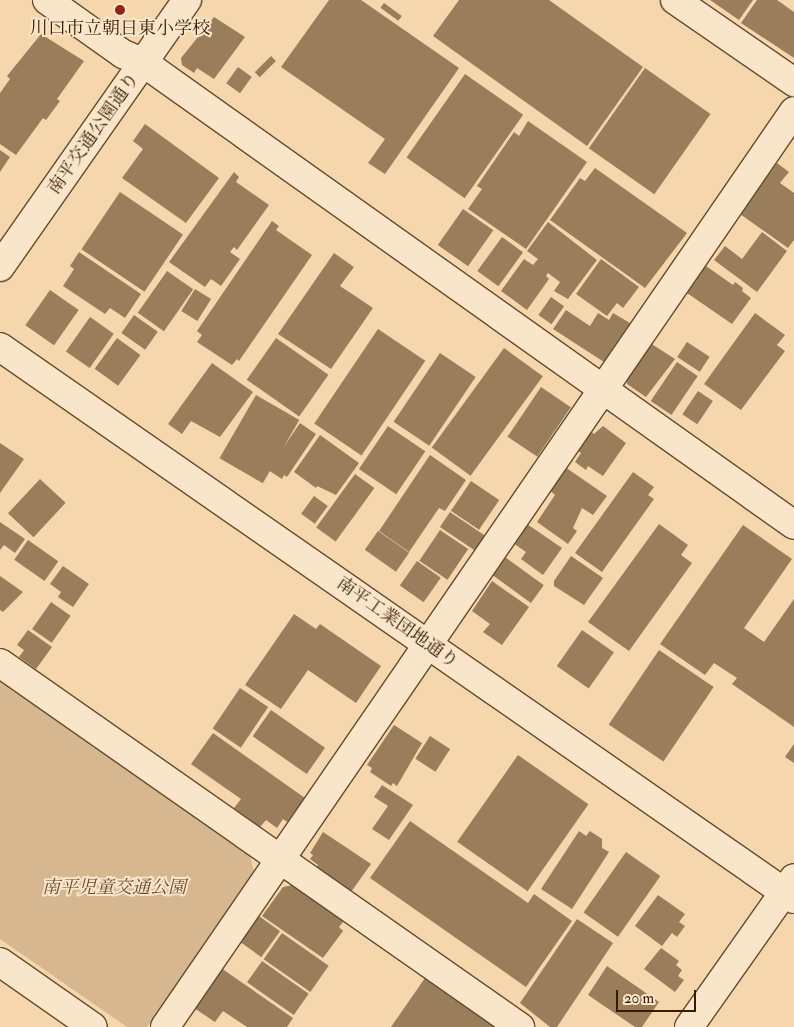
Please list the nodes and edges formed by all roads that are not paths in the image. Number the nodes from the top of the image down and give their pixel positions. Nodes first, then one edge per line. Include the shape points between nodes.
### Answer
1 (47, 0) edge
2 (188, 0) edge
3 (675, 0) edge
4 (144, 63) junction
5 (794, 82) edge
6 (794, 111) edge
7 (0, 267) edge
8 (0, 347) edge
9 (602, 389) junction
10 (794, 524) edge
11 (427, 643) junction
12 (0, 662) edge
13 (281, 858) junction
14 (791, 890) edge
15 (0, 962) edge
16 (93, 1027) edge
17 (165, 1027) edge
18 (520, 1027) edge
19 (689, 1027) edge

1 - 4 street via 122,54
2 - 4 street, 南平交通公園通り
3 - 5 street
4 - 7 street, 南平交通公園通り
4 - 9 street
6 - 9 street
8 - 11 street, 南平工業団地通り
9 - 10 street
9 - 11 street
11 - 13 street
11 - 14 street, 南平工業団地通り
12 - 13 street
13 - 17 street
13 - 18 street
14 - 19 street
15 - 16 street

